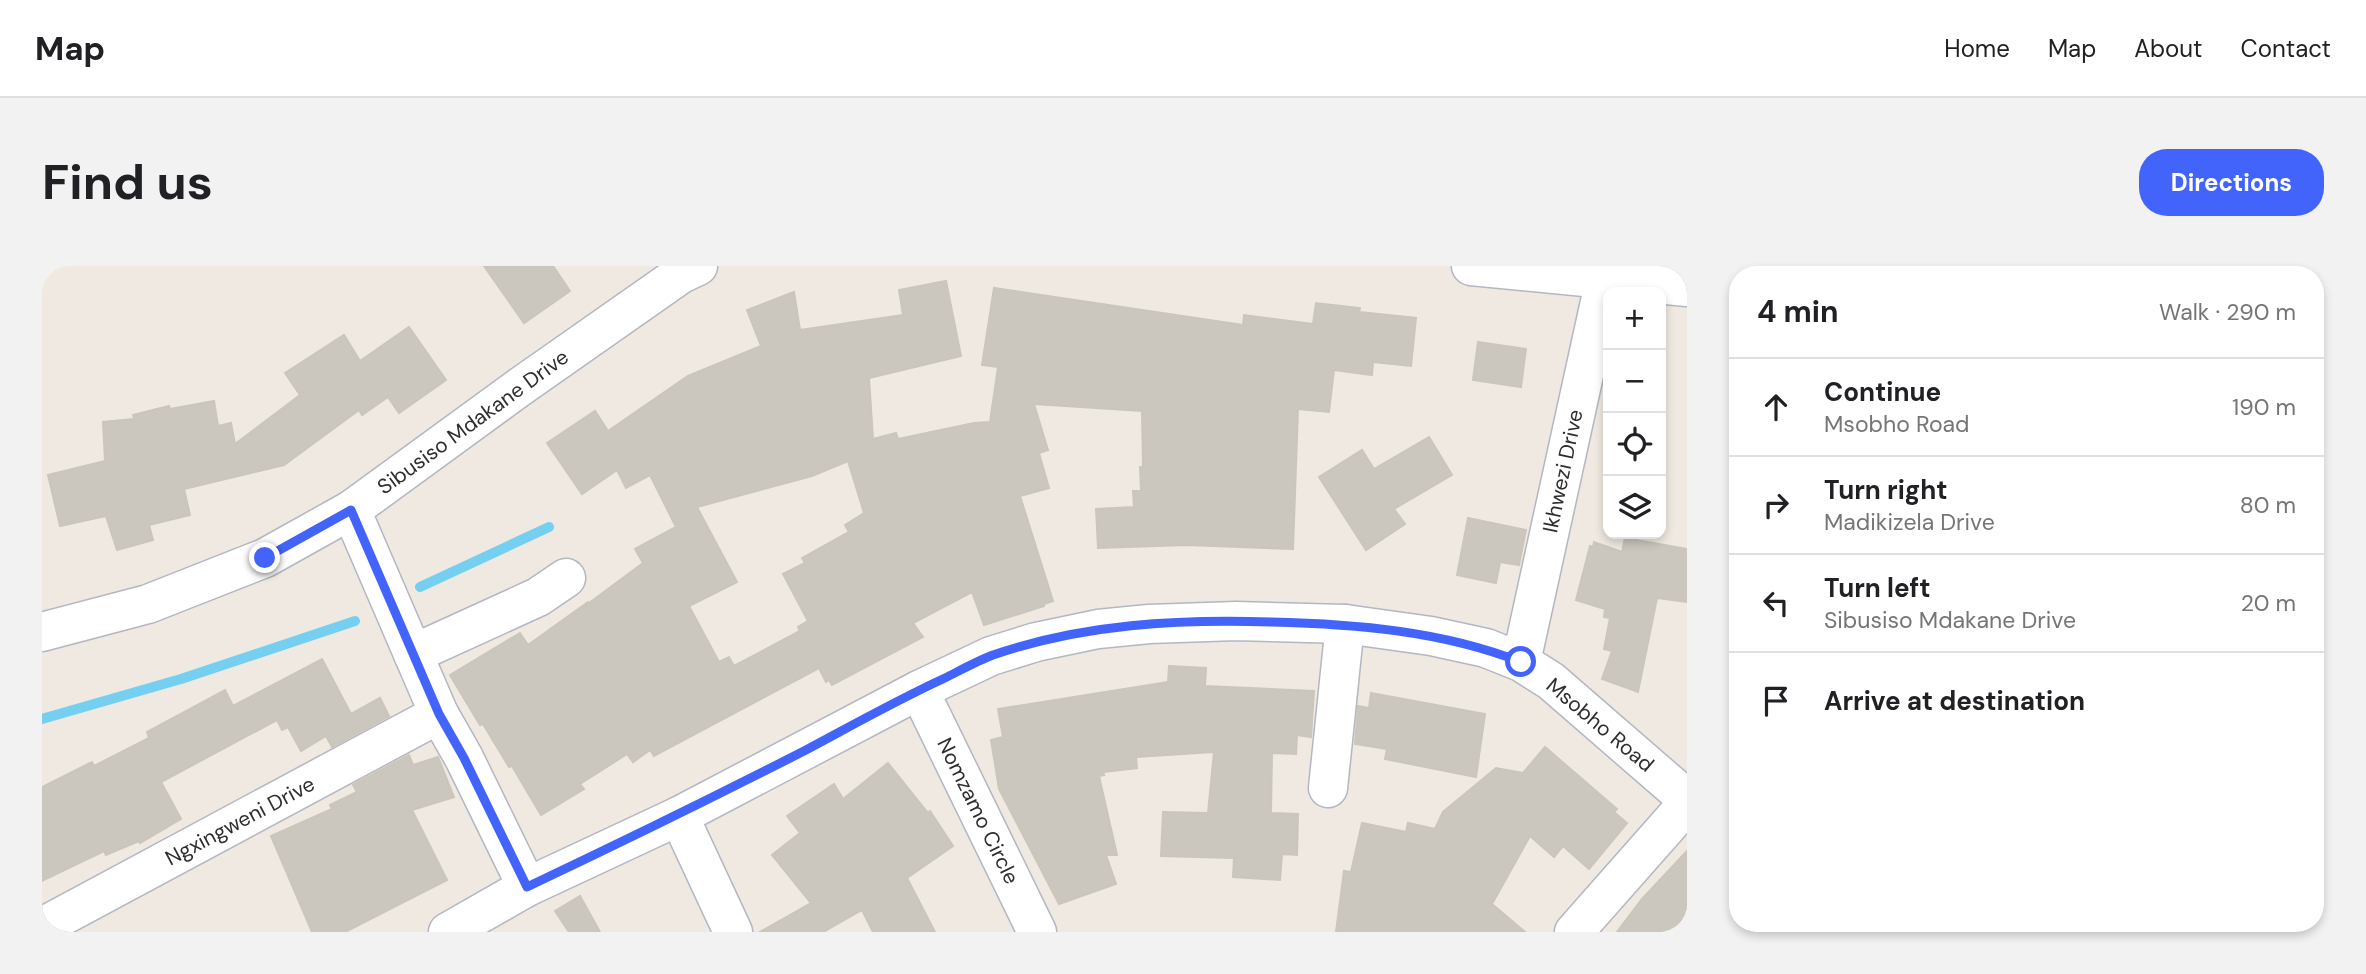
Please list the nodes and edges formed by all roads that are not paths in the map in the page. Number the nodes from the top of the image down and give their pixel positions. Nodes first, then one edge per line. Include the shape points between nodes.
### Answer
1 (698, 266) edge
2 (1471, 266) edge
3 (1605, 279) junction
4 (1687, 287) edge
5 (351, 510) junction
6 (566, 578) dead end
7 (1345, 624) junction
8 (42, 632) edge
9 (413, 654) junction
10 (1521, 662) junction
11 (919, 690) junction
12 (439, 714) junction
13 (1328, 788) dead end
14 (1687, 801) edge
15 (679, 816) junction
16 (527, 887) junction
17 (42, 927) edge
18 (448, 932) edge
19 (733, 932) edge
20 (1037, 932) edge
21 (1574, 932) edge

1 - 5 street, Sibusiso Mdakane Drive
2 - 3 street
3 - 4 street
3 - 10 street, Ikhwezi Drive
5 - 8 street, Sibusiso Mdakane Drive via 265,558 148,604
5 - 9 street
6 - 9 street via 538,597
7 - 10 street, Msobho Road via 1431,636 1486,648
7 - 11 street, Msobho Road via 1236,621 1098,629 990,656
7 - 13 street
9 - 12 street
10 - 14 street, Msobho Road via 1579,704
11 - 15 street, Msobho Road
11 - 20 street, Nomzamo Circle
12 - 16 street
12 - 17 street, Ngxingweni Drive
14 - 21 street
15 - 16 street, Msobho Road
15 - 19 street
16 - 18 street, Msobho Road

